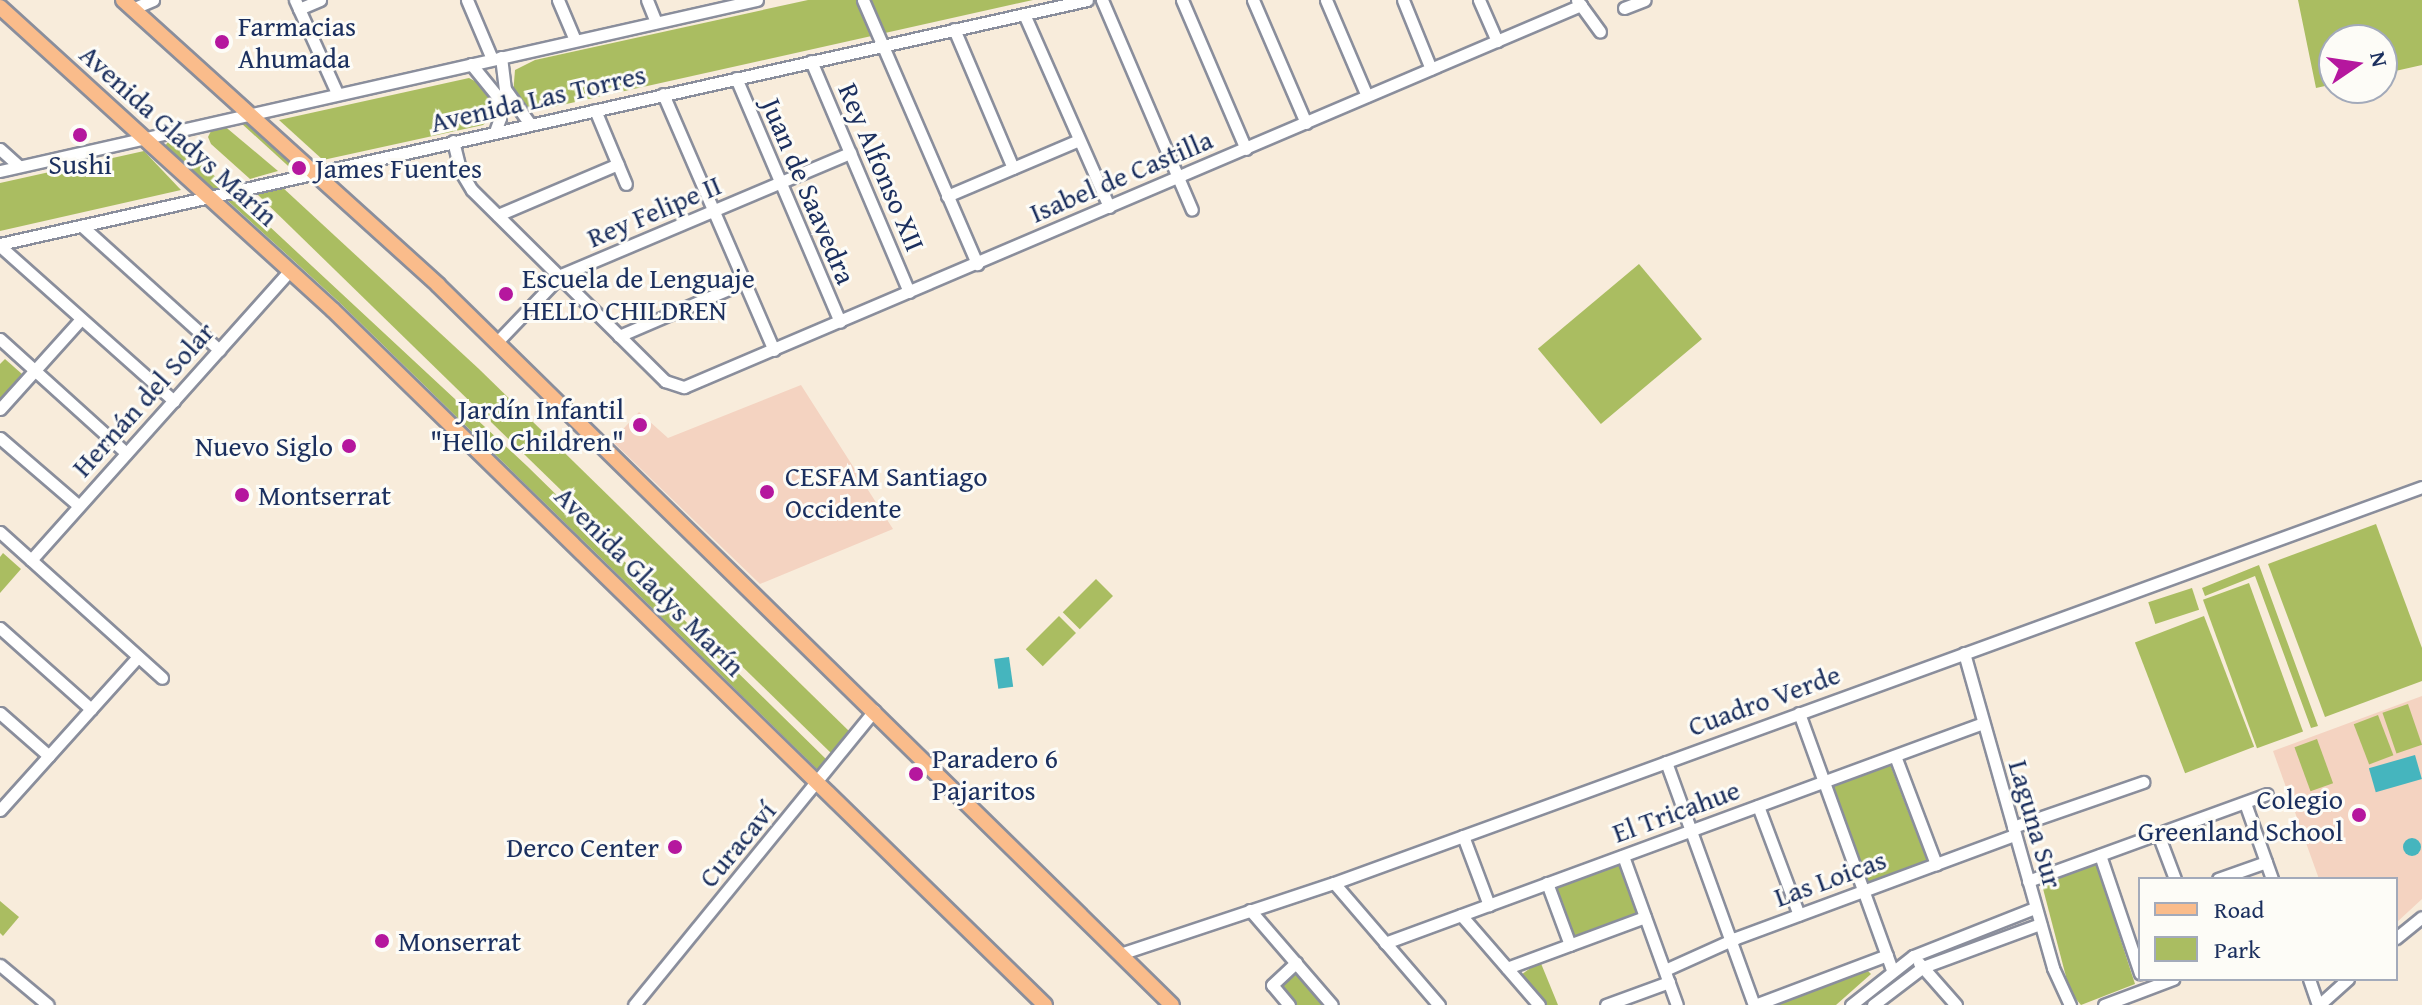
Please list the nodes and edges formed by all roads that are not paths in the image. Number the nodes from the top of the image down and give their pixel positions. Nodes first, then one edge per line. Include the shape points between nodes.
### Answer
1 (153, 0) edge
2 (320, 0) edge
3 (467, 0) edge
4 (558, 0) edge
5 (647, 0) edge
6 (757, 0) edge
7 (863, 0) edge
8 (1087, 0) edge
9 (1102, 0) edge
10 (1182, 0) edge
11 (1253, 0) edge
12 (1326, 0) edge
13 (1403, 0) edge
14 (1479, 0) edge
15 (1645, 0) edge
16 (738, 2) edge
17 (1579, 2) edge
18 (127, 4) edge
19 (297, 4) edge
20 (0, 7) edge
21 (1624, 8) dead end
22 (1024, 14) junction
23 (656, 22) junction
24 (954, 29) junction
25 (1600, 32) dead end
26 (575, 40) junction
27 (1497, 41) junction
28 (882, 45) junction
29 (497, 58) junction
30 (811, 61) junction
31 (471, 64) junction
32 (1431, 69) junction
33 (736, 78) junction
34 (337, 93) junction
35 (663, 94) junction
36 (1367, 96) junction
37 (595, 110) junction
38 (248, 114) junction
39 (1306, 123) junction
40 (530, 124) junction
41 (495, 132) junction
42 (144, 139) junction
43 (1079, 140) junction
44 (453, 141) junction
45 (0, 149) edge
46 (1246, 149) junction
47 (850, 153) junction
48 (618, 164) junction
49 (19, 166) junction
50 (1013, 168) junction
51 (0, 171) edge
52 (318, 174) junction
53 (1178, 177) junction
54 (780, 183) junction
55 (626, 184) dead end
56 (947, 196) junction
57 (210, 199) junction
58 (1109, 207) junction
59 (1192, 210) dead end
60 (714, 211) junction
61 (498, 215) junction
62 (82, 226) junction
63 (0, 245) edge
64 (977, 264) junction
65 (290, 270) junction
66 (561, 275) junction
67 (745, 282) junction
68 (909, 292) junction
69 (81, 319) junction
70 (840, 322) junction
71 (619, 336) junction
72 (0, 339) edge
73 (497, 342) junction
74 (219, 350) junction
75 (774, 350) junction
76 (35, 370) junction
77 (174, 401) junction
78 (0, 409) edge
79 (0, 438) edge
80 (126, 453) junction
81 (2422, 487) edge
82 (79, 506) junction
83 (2, 539) edge
84 (31, 560) junction
85 (0, 628) edge
86 (1964, 653) junction
87 (138, 657) junction
88 (162, 678) dead end
89 (91, 709) junction
90 (874, 711) junction
91 (0, 713) edge
92 (1799, 713) junction
93 (1983, 723) junction
94 (49, 756) junction
95 (1895, 756) junction
96 (1666, 762) junction
97 (1824, 782) junction
98 (2143, 782) dead end
99 (818, 783) junction
100 (2267, 794) dead end
101 (2245, 803) junction
102 (1758, 806) junction
103 (1, 807) edge
104 (1691, 831) junction
105 (2014, 831) junction
106 (2158, 834) junction
107 (1463, 836) junction
108 (2100, 855) junction
109 (1623, 856) junction
110 (2266, 862) junction
111 (1936, 864) junction
112 (2174, 877) edge
113 (2224, 877) edge
114 (2271, 877) edge
115 (2028, 881) junction
116 (1334, 883) junction
117 (1547, 883) junction
118 (1863, 891) junction
119 (1489, 905) junction
120 (2035, 908) junction
121 (1250, 910) junction
122 (1461, 915) junction
123 (1799, 915) junction
124 (1645, 917) junction
125 (2422, 917) edge
126 (2040, 924) junction
127 (2398, 936) edge
128 (1731, 942) junction
129 (1385, 943) junction
130 (1570, 945) junction
131 (1120, 954) junction
132 (1887, 955) junction
133 (1913, 956) junction
134 (1296, 963) junction
135 (0, 965) edge
136 (1923, 967) junction
137 (2138, 967) edge
138 (1507, 968) junction
139 (1892, 970) junction
140 (1667, 976) junction
141 (2310, 981) edge
142 (2346, 981) edge
143 (2144, 984) edge
144 (45, 1004) edge
145 (634, 1005) edge
146 (1045, 1005) edge
147 (1172, 1005) edge
148 (1289, 1005) edge
149 (1332, 1005) edge
150 (1439, 1005) edge
151 (1539, 1005) edge
152 (1606, 1005) edge
153 (1677, 1005) edge
154 (1754, 1005) edge
155 (1851, 1005) edge
156 (1873, 1005) edge
157 (1956, 1005) edge
158 (2070, 1005) edge
159 (2104, 1005) edge
160 (2318, 1005) edge

1 - 18 street
2 - 19 street
3 - 29 street
4 - 26 street
5 - 23 street
6 - 16 street, Avenida Las Torres
7 - 28 street
8 - 22 street, Avenida Las Torres
9 - 53 street
10 - 46 street
11 - 39 street
12 - 36 street
13 - 32 street
14 - 27 street
15 - 21 street
16 - 23 street, Avenida Las Torres
17 - 25 street
17 - 27 street, Isabel de Castilla
18 - 38 main road
19 - 34 street
20 - 42 main road, Avenida Gladys Marín
22 - 24 street, Avenida Las Torres
22 - 43 street
23 - 26 street, Avenida Las Torres
24 - 28 street, Avenida Las Torres
24 - 50 street
26 - 29 street, Avenida Las Torres
27 - 32 street, Isabel de Castilla
28 - 30 street, Avenida Las Torres
28 - 56 street
29 - 31 street, Avenida Las Torres
29 - 40 street via 505,89
30 - 33 street, Avenida Las Torres
30 - 47 street, Rey Alfonso XII
31 - 34 street, Avenida Las Torres
31 - 41 street via 497,96 500,118
32 - 36 street, Isabel de Castilla
33 - 35 street, Avenida Las Torres
33 - 54 street, Juan de Saavedra
34 - 38 street, Avenida Las Torres
35 - 37 street, Avenida Las Torres
35 - 60 street
36 - 39 street, Isabel de Castilla
37 - 40 street, Avenida Las Torres
37 - 48 street
38 - 42 street, Avenida Las Torres
38 - 52 main road
39 - 46 street, Isabel de Castilla
40 - 41 street, Avenida Las Torres
41 - 44 street, Avenida Las Torres
42 - 49 street, Avenida Las Torres
42 - 57 main road, Avenida Gladys Marín
43 - 50 street
43 - 58 street
44 - 52 street, Avenida Las Torres
44 - 61 street via 467,184
45 - 49 street
46 - 53 street, Isabel de Castilla
47 - 54 street, Rey Felipe II
47 - 68 street, Rey Alfonso XII
48 - 55 street
48 - 61 street
49 - 51 street, Avenida Las Torres
50 - 56 street
52 - 57 street, Avenida Las Torres
52 - 73 main road
53 - 58 street, Isabel de Castilla
53 - 59 street
54 - 60 street, Rey Felipe II
54 - 70 street, Juan de Saavedra
56 - 64 street
57 - 62 street, Avenida Las Torres
57 - 65 main road, Avenida Gladys Marín
58 - 64 street, Isabel de Castilla
60 - 66 street, Rey Felipe II
60 - 67 street
61 - 66 street
62 - 63 street, Avenida Las Torres
62 - 74 street
63 - 69 street
64 - 68 street, Isabel de Castilla
65 - 74 street, Hernán del Solar
65 - 99 main road, Avenida Gladys Marín
66 - 71 street
66 - 73 street, Rey Felipe II
67 - 71 street
67 - 75 street
68 - 70 street, Isabel de Castilla
69 - 76 street
69 - 77 street
70 - 75 street, Isabel de Castilla
71 - 75 street, Isabel de Castilla via 665,381 679,387
72 - 76 street
73 - 90 main road
74 - 77 street, Hernán del Solar
76 - 78 street
76 - 80 street
77 - 80 street, Hernán del Solar
79 - 82 street
80 - 82 street, Hernán del Solar
81 - 86 street, Cuadro Verde
82 - 84 street, Hernán del Solar
83 - 84 street
84 - 87 street
85 - 89 street
86 - 92 street, Cuadro Verde
86 - 93 street, Laguna Sur
87 - 88 street
87 - 89 street
89 - 94 street
90 - 99 street, Curacaví
90 - 131 main road
91 - 94 street
92 - 96 street, Cuadro Verde
92 - 97 street
93 - 95 street, El Tricahue
93 - 105 street, Laguna Sur
94 - 103 street
95 - 97 street, El Tricahue
95 - 111 street
96 - 104 street
96 - 107 street, Cuadro Verde
97 - 102 street, El Tricahue
97 - 118 street
98 - 105 street, Las Loicas
99 - 145 street, Curacaví
99 - 146 main road, Avenida Gladys Marín
100 - 101 street
101 - 106 street
101 - 110 street
102 - 104 street, El Tricahue
102 - 123 street
104 - 109 street, El Tricahue
104 - 128 street
105 - 111 street, Las Loicas
105 - 115 street, Laguna Sur
106 - 108 street
106 - 112 street
107 - 116 street, Cuadro Verde
107 - 119 street
108 - 115 street
108 - 137 street
109 - 117 street, El Tricahue
109 - 124 street
110 - 113 street
110 - 114 street
111 - 118 street, Las Loicas
115 - 120 street, Laguna Sur
116 - 121 street, Cuadro Verde
116 - 129 street
117 - 119 street, El Tricahue
117 - 130 street
118 - 123 street, Las Loicas
118 - 132 street
119 - 122 street, El Tricahue
120 - 126 street, Laguna Sur
120 - 133 street
121 - 131 street, Cuadro Verde
121 - 134 street
122 - 129 street, El Tricahue
122 - 138 street
123 - 128 street, Las Loicas
124 - 130 street
124 - 140 street
125 - 127 street
126 - 136 street
126 - 158 street, Laguna Sur via 2056,980
128 - 140 street, Las Loicas
128 - 154 street
129 - 150 street
130 - 138 street
131 - 147 main road
132 - 139 street
132 - 154 street
133 - 136 street
133 - 139 street
134 - 148 street via 1272,985
134 - 149 street
135 - 144 street
136 - 156 street
136 - 157 street
138 - 151 street
139 - 155 street
140 - 152 street, Las Loicas
140 - 153 street
141 - 160 street
142 - 160 street
143 - 159 street

